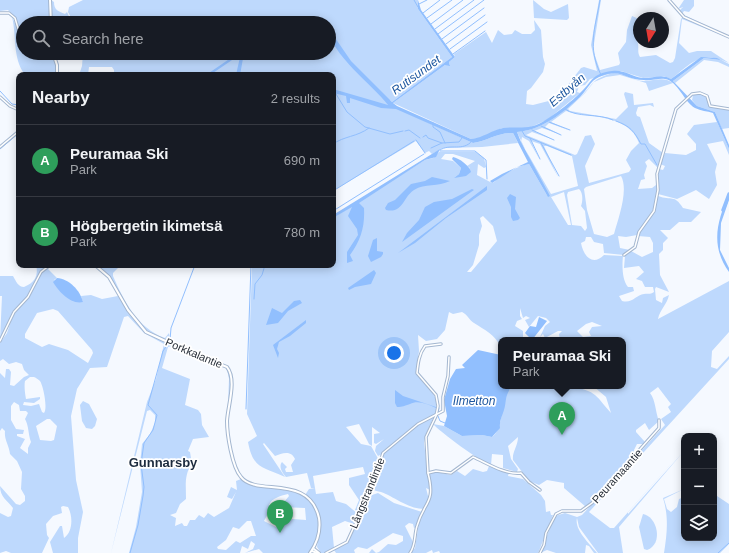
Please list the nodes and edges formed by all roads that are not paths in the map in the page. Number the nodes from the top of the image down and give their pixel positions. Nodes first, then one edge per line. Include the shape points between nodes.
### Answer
1 (50, 0) edge
2 (669, 0) edge
3 (0, 13) edge
4 (51, 16) edge
5 (16, 21) edge
6 (729, 37) edge
7 (55, 60) edge
8 (57, 72) edge
9 (0, 97) edge
10 (16, 109) edge
11 (729, 110) edge
12 (16, 134) edge
13 (0, 147) edge
14 (624, 255) dead end
15 (46, 268) edge
16 (98, 268) edge
17 (0, 341) edge
18 (441, 344) dead end
19 (449, 357) dead end
20 (436, 416) junction
21 (659, 420) dead end
22 (428, 473) junction
23 (540, 490) dead end
24 (312, 551) edge
25 (318, 553) edge
26 (326, 553) edge
27 (410, 553) edge
28 (540, 553) edge

1 - 4 street
2 - 6 street via 684,17
3 - 5 street via 9,13
7 - 8 street
9 - 10 street
11 - 14 street via 710,106 707,96 700,93 694,93 679,104 657,172 658,190 654,211 639,232 635,247
12 - 13 street
15 - 17 street via 41,272 28,297 14,312
16 - 24 street, Porkkalantie via 109,277 128,310 146,332 227,367 231,379 227,429 238,474 248,483 292,490 309,500 317,512 320,523
18 - 20 street via 426,346 420,354 417,373 436,395
19 - 20 street via 443,397 444,411
20 - 22 street via 425,443
20 - 26 street, Långstrandintie via 418,424 383,453 370,492 347,542
21 - 28 street, Peuramaantie via 659,428 592,504 581,512 562,511 554,516
22 - 23 street via 450,473 473,457 489,466 521,473
22 - 27 street via 431,485 430,498 417,526
24 - 25 street

